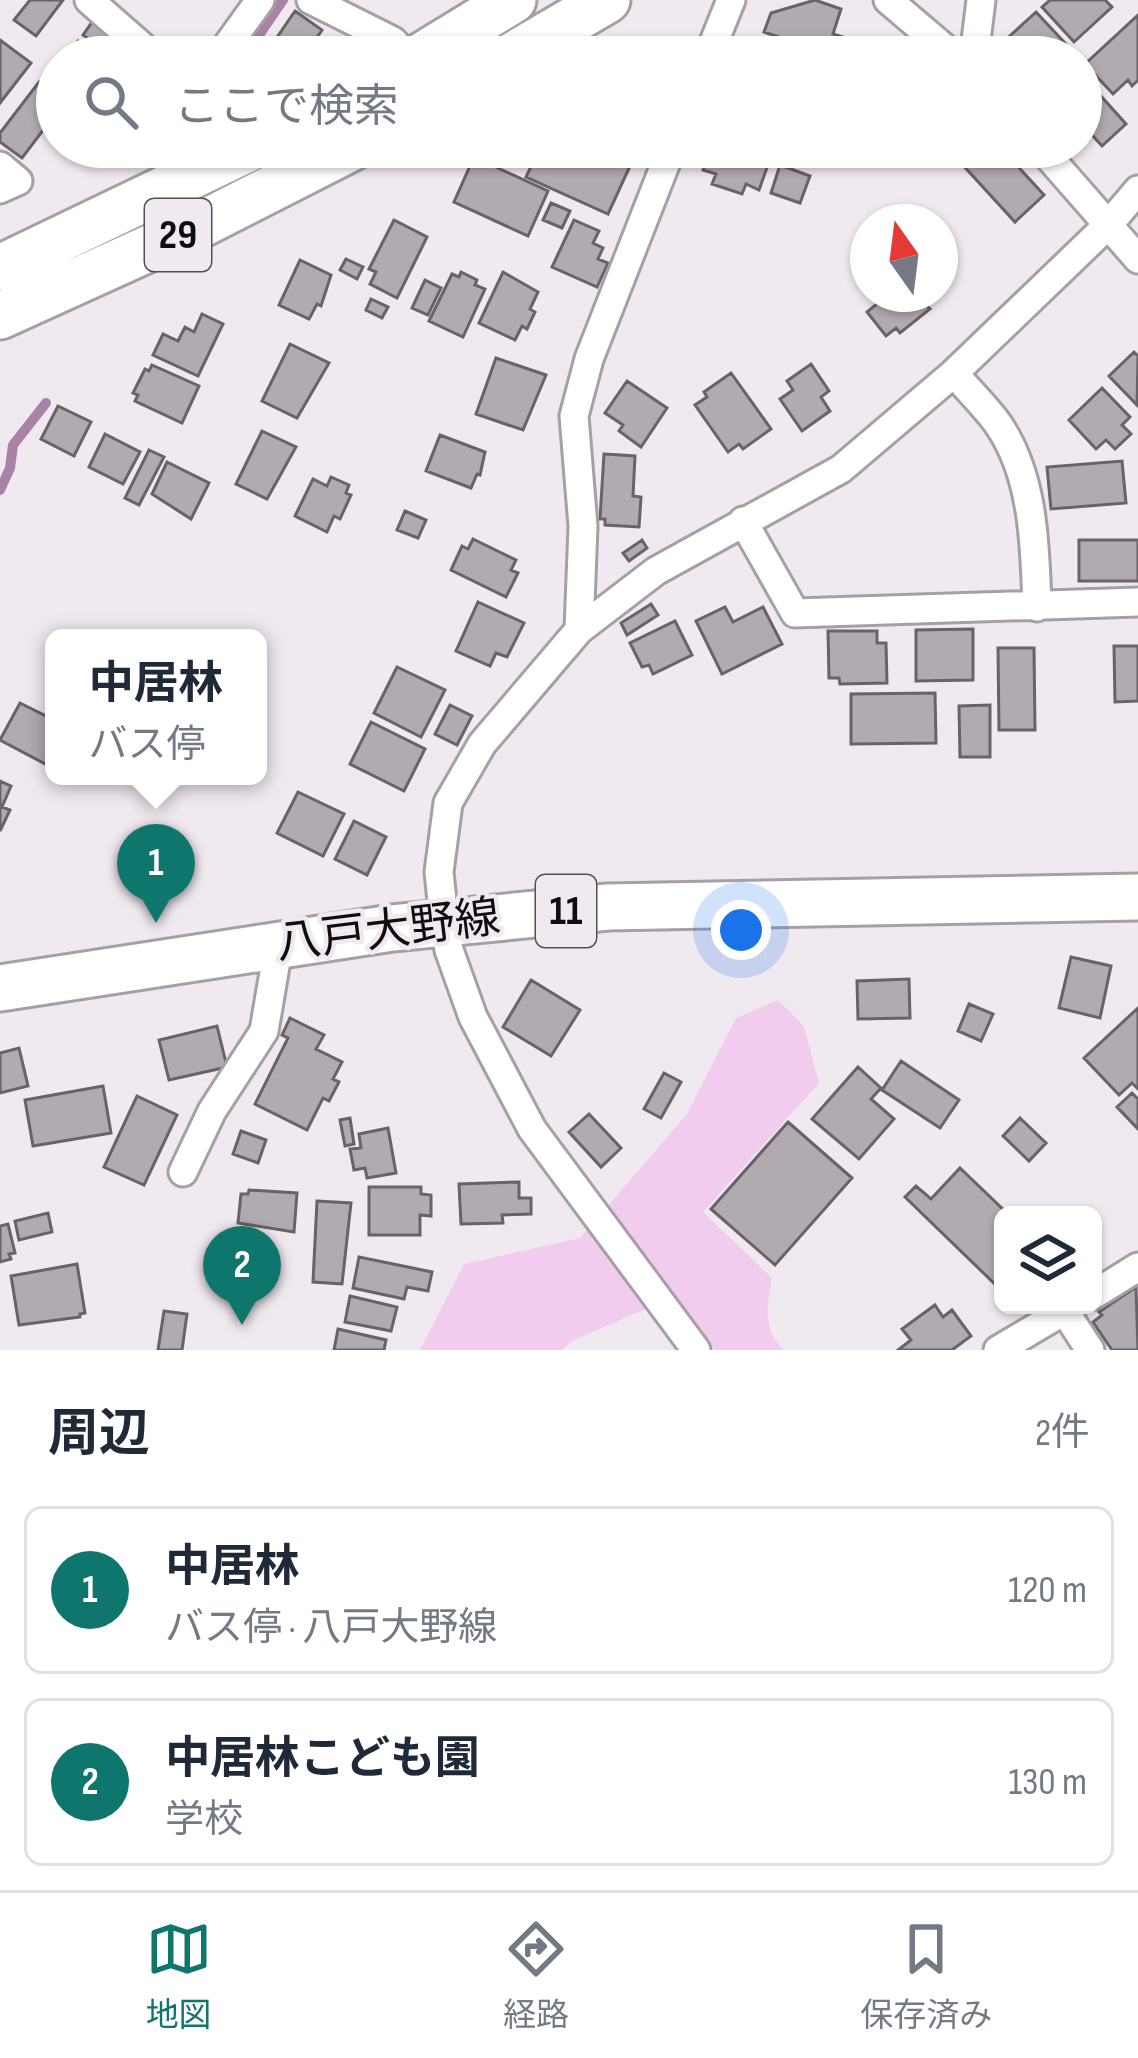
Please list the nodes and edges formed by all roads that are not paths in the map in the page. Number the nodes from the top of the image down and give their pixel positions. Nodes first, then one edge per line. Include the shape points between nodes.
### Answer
1 (88, 0) edge
2 (260, 0) edge
3 (311, 0) edge
4 (513, 0) edge
5 (607, 0) edge
6 (730, 0) edge
7 (888, 0) edge
8 (981, 0) edge
9 (130, 36) edge
10 (234, 36) edge
11 (383, 36) edge
12 (454, 36) edge
13 (545, 36) edge
14 (716, 36) edge
15 (930, 36) edge
16 (977, 36) edge
17 (0, 166) edge
18 (208, 168) edge
19 (312, 168) edge
20 (664, 168) edge
21 (1059, 168) edge
22 (0, 189) edge
23 (1138, 190) edge
24 (1109, 224) junction
25 (1138, 259) edge
26 (0, 268) edge
27 (0, 316) edge
28 (954, 374) junction
29 (743, 521) junction
30 (1138, 602) edge
31 (1037, 607) junction
32 (579, 630) junction
33 (1138, 897) edge
34 (443, 921) junction
35 (280, 943) junction
36 (0, 988) edge
37 (183, 1172) dead end
38 (1138, 1267) edge
39 (1102, 1289) edge
40 (1059, 1314) edge
41 (1072, 1314) edge
42 (696, 1350) edge
43 (998, 1350) edge
44 (1090, 1350) edge

1 - 9 street
2 - 10 street
3 - 11 street
4 - 12 main road
5 - 13 main road
6 - 14 street
7 - 15 street
8 - 16 street
17 - 22 street via 18,181
18 - 26 main road, 29
19 - 27 main road, 29
20 - 32 street via 574,416 583,526
21 - 24 street
23 - 24 street
24 - 25 street
24 - 28 street
28 - 29 street via 841,470
28 - 31 street via 999,425 1021,473
29 - 31 street via 795,613
29 - 32 street via 656,571
30 - 31 street
32 - 34 street via 482,744 448,803 439,872
33 - 34 main road, 八戸大野線 / 11 via 608,907
34 - 35 main road, 八戸大野線 / 11
34 - 42 street via 472,1017 532,1129
35 - 36 main road, 八戸大野線 / 11
35 - 37 street via 264,1030
38 - 39 street
40 - 43 street
41 - 44 street

